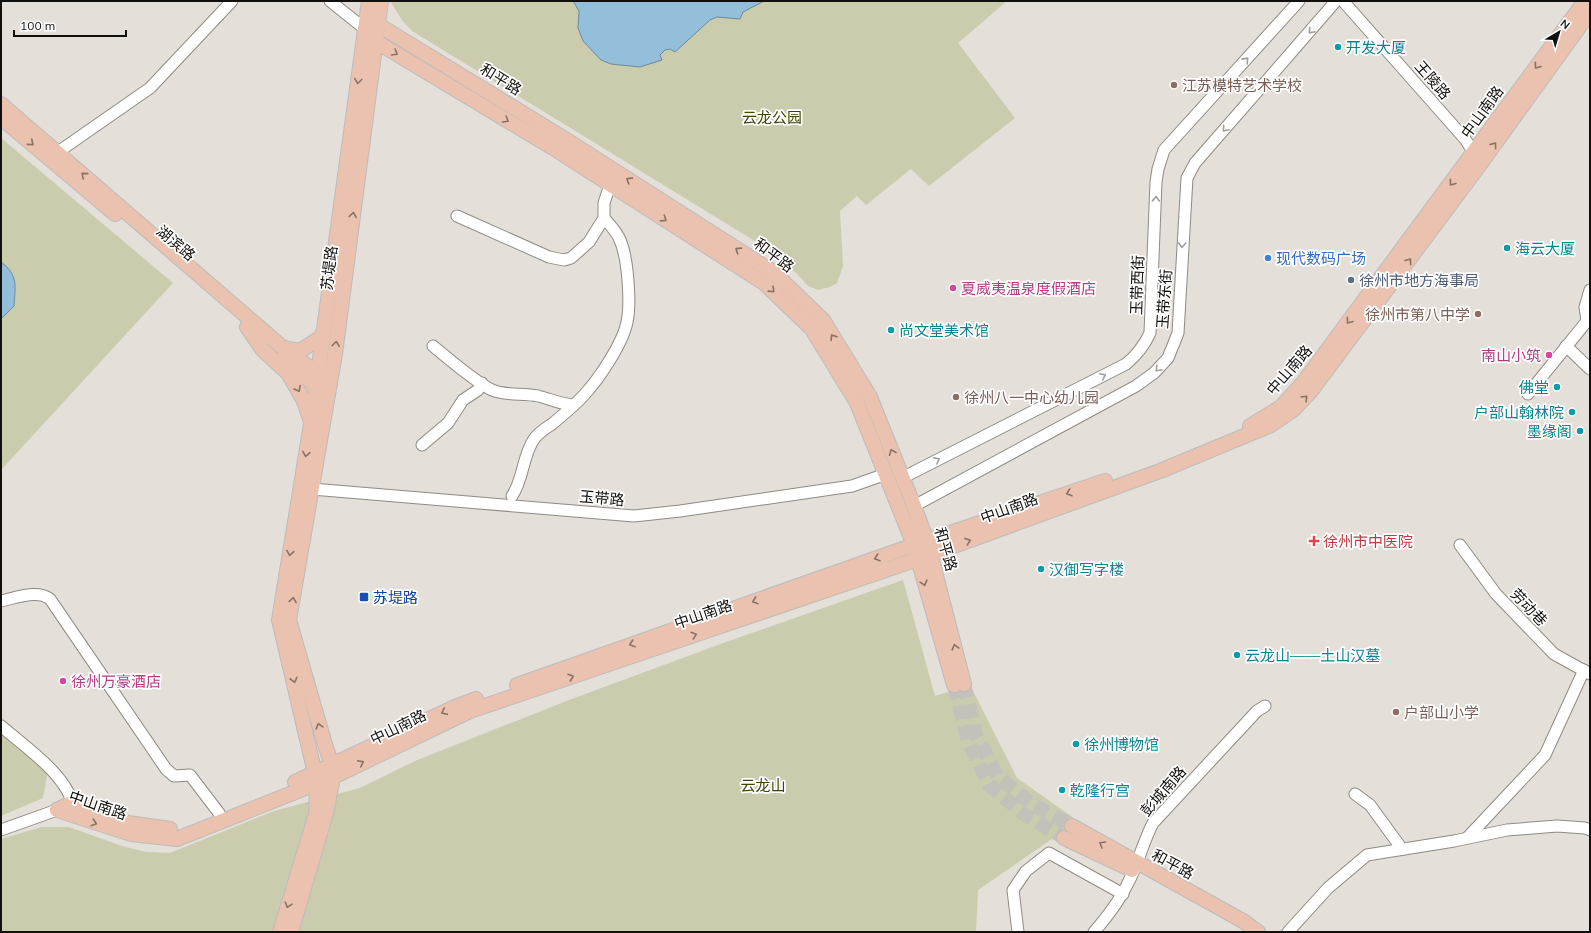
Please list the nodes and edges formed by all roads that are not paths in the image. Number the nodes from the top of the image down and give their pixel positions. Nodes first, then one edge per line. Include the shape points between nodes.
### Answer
1 (232, 1) edge
2 (330, 1) edge
3 (369, 1) edge
4 (381, 1) edge
5 (1300, 1) edge
6 (1336, 1) edge
7 (1343, 1) edge
8 (1585, 1) edge
9 (1590, 12) edge
10 (371, 26) junction
11 (374, 41) junction
12 (1, 104) edge
13 (1, 118) edge
14 (58, 152) junction
15 (1477, 158) junction
16 (610, 185) junction
17 (457, 216) dead end
18 (604, 218) junction
19 (1590, 290) edge
20 (247, 327) junction
21 (324, 331) junction
22 (432, 346) dead end
23 (1566, 346) junction
24 (282, 347) junction
25 (1590, 370) edge
26 (317, 381) junction
27 (482, 383) junction
28 (329, 389) junction
29 (1528, 394) dead end
30 (573, 405) junction
31 (311, 424) junction
32 (422, 445) dead end
33 (886, 474) junction
34 (902, 478) junction
35 (307, 493) junction
36 (512, 496) dead end
37 (914, 506) junction
38 (302, 515) junction
39 (920, 543) junction
40 (1460, 545) dead end
41 (924, 557) junction
42 (1, 601) edge
43 (1587, 672) edge
44 (959, 685) tunnel mouth
45 (1265, 706) dead end
46 (1, 726) edge
47 (332, 771) junction
48 (316, 778) junction
49 (1355, 794) dead end
50 (73, 802) junction
51 (57, 810) junction
52 (219, 813) junction
53 (75, 818) junction
54 (1, 830) edge
55 (1590, 830) edge
56 (1068, 832) tunnel mouth
57 (1467, 838) junction
58 (1402, 849) junction
59 (1134, 867) junction
60 (1123, 894) junction
61 (280, 932) edge
62 (291, 932) edge
63 (1018, 932) edge
64 (1094, 932) edge
65 (1244, 932) edge
66 (1258, 932) edge
67 (1288, 932) edge

1 - 14 street via 150,88
2 - 10 street, 和平路
3 - 10 main road, 苏堤路
4 - 10 main road, 苏堤路
34 -> 5 street, 玉带西街 via 1126,364 1136,356 1150,334 1156,182 1164,150
6 -> 37 street, 玉带东街 via 1195,163 1188,178 1178,332 1168,358 1154,373 1136,386
7 - 15 street, 王陵路 via 1466,139
8 -> 15 main road, 中山南路
15 -> 9 main road, 中山南路
10 - 11 main road, 苏堤路
10 -> 21 main road, 苏堤路
34 -> 10 main road, 和平路 via 870,397 823,320 773,272 565,139
11 -> 16 main road, 和平路
28 -> 11 main road, 苏堤路
12 - 14 main road, 湖滨路
13 -> 20 main road, 湖滨路
24 -> 14 main road, 湖滨路
15 -> 39 main road, 中山南路 via 1304,383 1281,407 1253,425 1156,464
41 -> 15 main road, 中山南路 via 1181,463 1271,425 1292,410 1312,391
16 - 18 street via 604,203
16 -> 33 main road, 和平路 via 764,283 812,329 858,403
17 - 18 street via 549,257 564,260 580,251
18 - 30 street via 620,239 624,252 628,289 627,321 610,359 595,382
19 - 23 street via 1585,307 1587,321
20 - 26 main road, 湖滨路
20 -> 31 main road via 262,349 288,373 304,401
21 - 24 main road via 320,338 300,351
21 - 26 main road, 苏堤路
22 - 27 street
23 - 25 street
23 - 29 street
24 - 26 main road, 湖滨路
26 - 28 main road
26 - 31 main road, 苏堤路
27 - 30 street via 504,394 526,394
27 - 32 street via 478,390 463,400 448,423
28 - 35 main road, 苏堤路
30 - 36 street via 535,438 527,451 522,476
31 -> 35 main road, 苏堤路
33 - 35 street, 玉带路 via 852,486 634,516
33 - 39 main road, 和平路
34 - 37 main road, 和平路
35 - 38 main road, 苏堤路
37 - 39 main road, 和平路
47 -> 38 main road, 苏堤路 via 289,620
38 -> 48 main road, 苏堤路 via 279,620
39 - 41 main road, 和平路
39 -> 47 main road, 中山南路 via 455,707
40 - 43 street, 劳动巷 via 1496,594 1554,654
41 - 44 main road, 和平路
47 -> 41 main road, 中山南路 via 470,711
42 - 52 street via 36,594 50,599 166,769 174,776 190,775
43 - 57 street via 1545,755
45 - 59 street, 彭城南路 via 1257,711 1153,823
46 - 50 street via 59,777
47 - 48 main road, 中山南路
47 - 62 main road, 苏堤路 via 326,813
48 - 52 main road, 中山南路
53 -> 48 main road, 中山南路 via 131,834 177,839
48 -> 61 main road, 苏堤路 via 316,814
49 - 58 street via 1370,805
50 - 51 main road, 中山南路
50 - 52 main road, 中山南路 via 128,823 176,830
50 - 53 street
51 - 53 main road, 中山南路
51 - 54 street
55 - 57 street via 1557,826 1514,829
56 - 59 main road, 和平路
57 - 58 street
58 - 67 street via 1367,855 1328,888
59 - 60 street, 彭城南路
59 - 65 main road, 和平路
59 - 66 main road, 和平路 via 1243,921
60 - 63 street via 1049,854 1026,871 1013,890
60 - 64 street, 彭城南路

